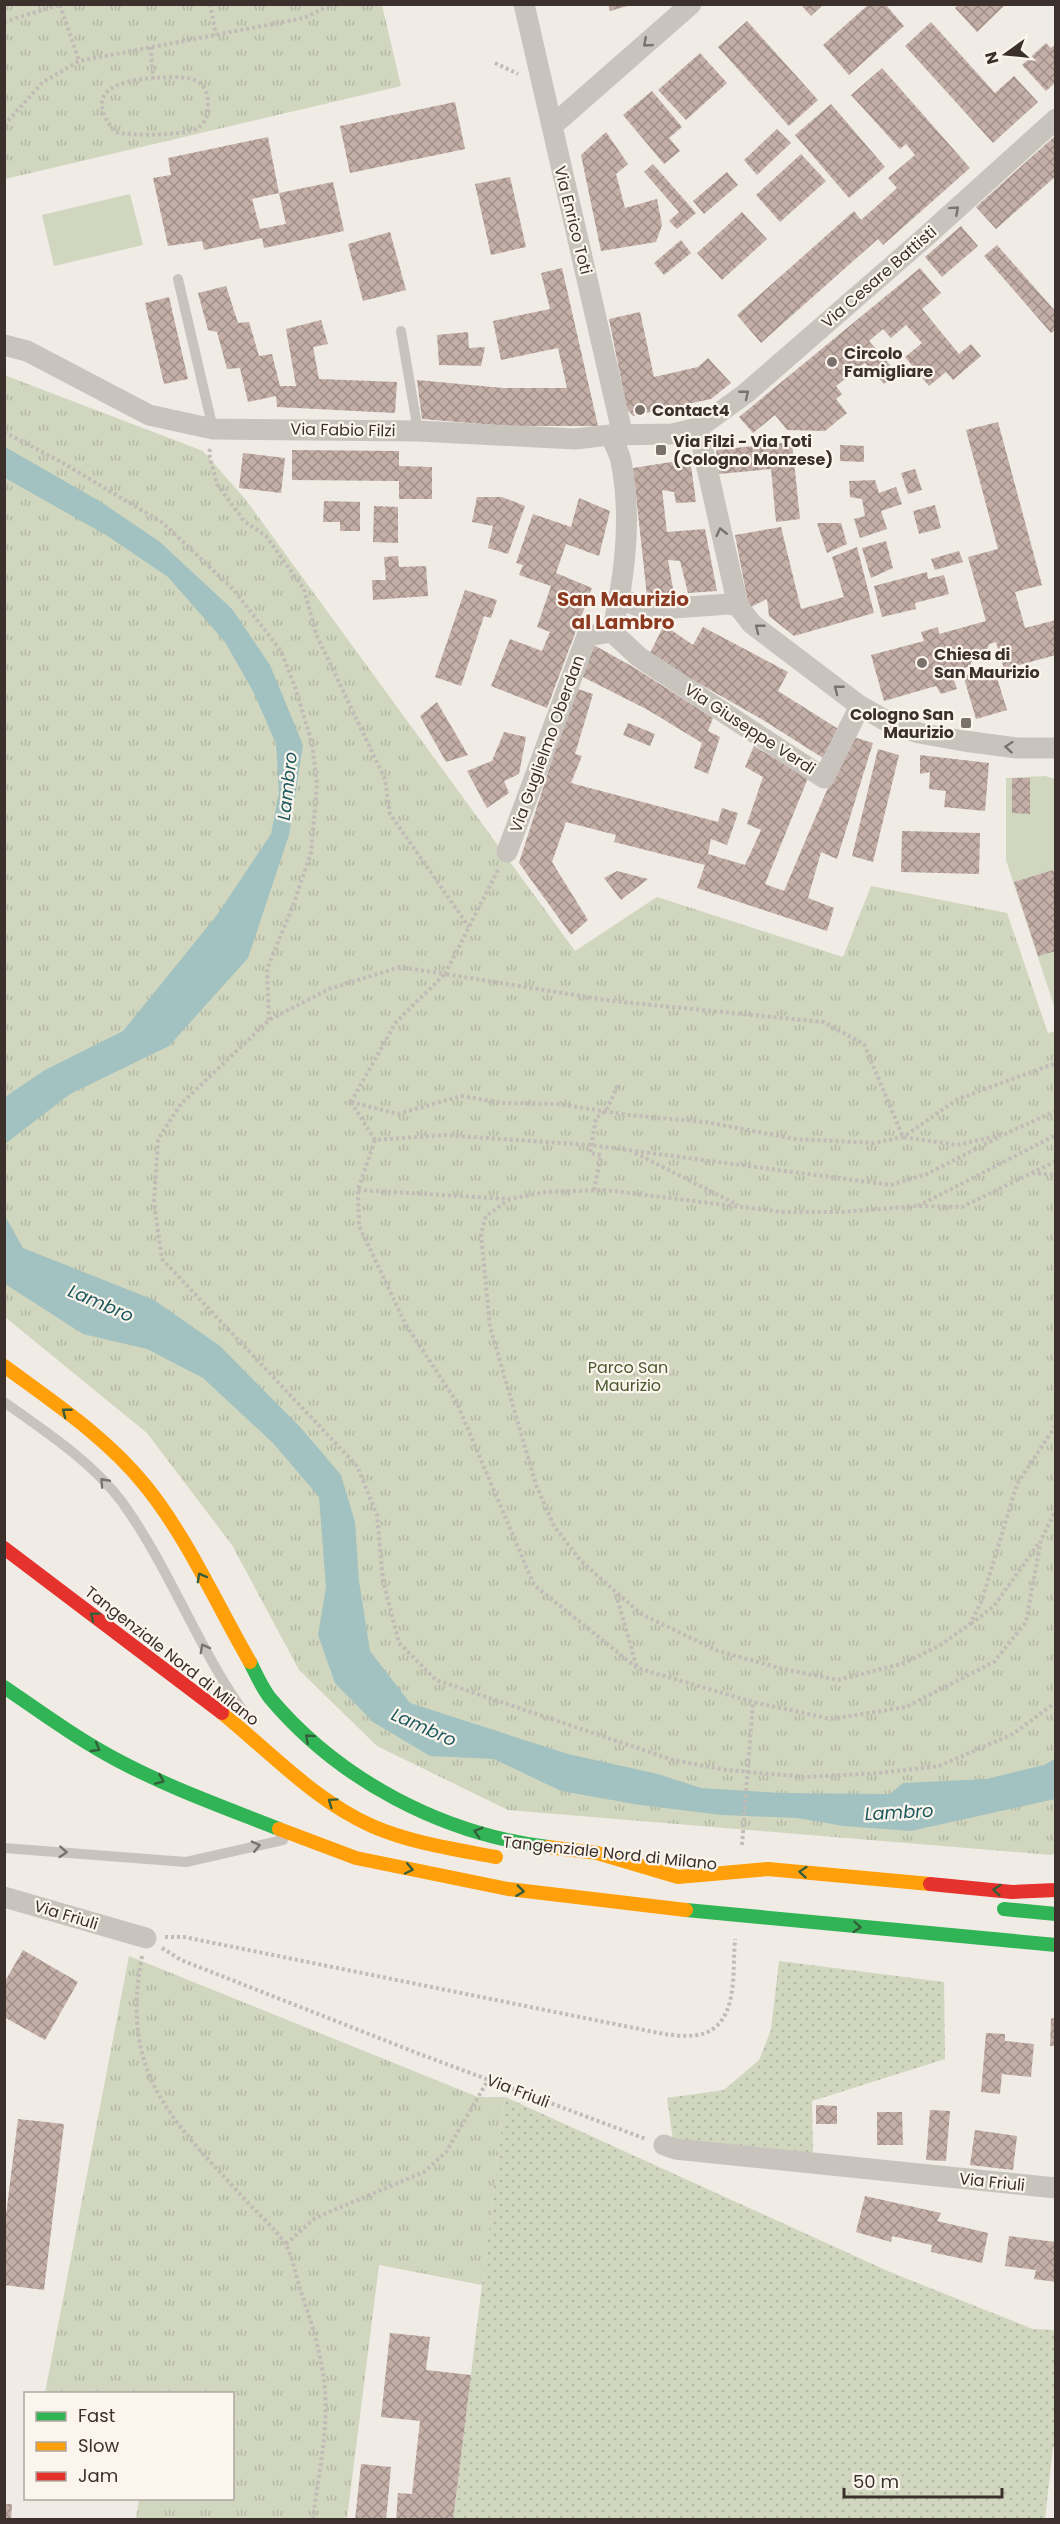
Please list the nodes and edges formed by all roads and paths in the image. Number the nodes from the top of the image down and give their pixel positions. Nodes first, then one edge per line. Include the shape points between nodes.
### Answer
1 (210, 4) edge
2 (332, 4) edge
3 (524, 4) edge
4 (691, 4) edge
5 (61, 5) edge
6 (4, 22) edge
7 (216, 35) junction
8 (151, 47) junction
9 (80, 61) junction
10 (153, 78) junction
11 (1056, 119) edge
12 (4, 125) edge
13 (552, 126) junction
14 (178, 279) dead end
15 (401, 331) dead end
16 (4, 345) edge
17 (698, 428) junction
18 (213, 429) junction
19 (418, 431) junction
20 (4, 432) edge
21 (616, 436) junction
22 (620, 598) junction
23 (736, 598) junction
24 (612, 632) junction
25 (861, 706) junction
26 (1056, 748) edge
27 (507, 852) joint
28 (469, 927) junction
29 (446, 974) junction
30 (269, 1020) junction
31 (1056, 1063) edge
32 (619, 1083) dead end
33 (351, 1102) junction
34 (606, 1111) junction
35 (1056, 1111) edge
36 (1005, 1134) junction
37 (1056, 1135) edge
38 (903, 1137) junction
39 (375, 1140) junction
40 (590, 1145) junction
41 (632, 1151) junction
42 (1056, 1161) edge
43 (1031, 1173) junction
44 (1056, 1175) edge
45 (358, 1190) junction
46 (594, 1190) junction
47 (510, 1199) junction
48 (918, 1206) junction
49 (742, 1207) junction
50 (4, 1366) edge
51 (4, 1402) edge
52 (1056, 1425) edge
53 (1056, 1510) edge
54 (1041, 1540) junction
55 (4, 1548) edge
56 (615, 1592) junction
57 (970, 1624) junction
58 (637, 1668) junction
59 (4, 1687) edge
60 (753, 1702) junction
61 (1056, 1702) edge
62 (284, 1766) junction
63 (297, 1836) junction
64 (4, 1848) edge
65 (741, 1855) dead end
66 (509, 1859) dead end
67 (606, 1871) dead end
68 (678, 1877) junction
69 (746, 1884) dead end
70 (1056, 1890) edge
71 (4, 1897) edge
72 (986, 1908) dead end
73 (1056, 1914) edge
74 (184, 1937) dead end
75 (735, 1937) dead end
76 (146, 1938) junction
77 (1056, 1946) edge
78 (488, 2080) junction
79 (663, 2145) joint
80 (1056, 2188) edge
81 (286, 2244) junction
82 (313, 2520) edge

1 - 7 path
2 - 7 path via 304,18
3 - 13 street, Via Enrico Toti
4 -> 13 street
5 - 6 path
5 - 9 path
7 - 8 path
8 - 9 path
8 - 10 path
9 - 12 path via 43,82
10 - 10 path via 118,82 108,89 103,114 115,132 141,135 192,131 201,126 208,105 206,91 198,81 186,77
17 -> 11 street, Via Cesare Battisti via 745,394
13 - 21 street, Via Enrico Toti
14 - 18 lane
15 - 19 lane
16 - 18 street, Via Fabio Filzi via 27,351 149,415
17 - 21 street, Via Fabio Filzi via 672,434
23 -> 17 street
18 - 19 street, Via Fabio Filzi
18 - 28 path via 209,454 217,484 244,521 266,536 304,589 316,634 385,779 390,814
19 - 21 street, Via Fabio Filzi via 575,439
20 - 30 path via 163,523 233,589 281,651 312,743 317,784 311,853 267,969
21 - 22 street, Via Enrico Toti via 626,501 624,584
22 - 23 street via 646,610 729,604
22 - 24 street, Via Enrico Toti
25 -> 23 street via 752,624
24 - 25 street, Via Giuseppe Verdi via 639,657 824,778
24 - 27 street, Via Guglielmo Oberdan via 586,636
26 -> 25 street via 1001,746 934,736 890,723
27 - 28 path
28 - 29 path
29 - 30 path via 400,967 329,989
29 - 33 path via 396,1022
29 - 38 path via 612,1001 823,1022 864,1044
30 - 61 path via 181,1104 158,1139 154,1203 162,1259 357,1466 377,1515 383,1580 399,1642 436,1680 673,1760 726,1770 806,1777 939,1766 1013,1734
31 - 38 path via 958,1099
32 - 34 path
33 - 34 path via 398,1114 461,1096
33 - 39 path
34 - 38 path via 706,1122 795,1139 874,1143
34 - 40 path via 596,1118
35 - 36 path
36 - 38 path via 957,1144
36 - 41 path via 927,1174 891,1185
37 - 48 path
39 - 40 path via 444,1135
39 - 45 path
40 - 41 path
40 - 46 path via 590,1153 601,1155
41 - 49 path
42 - 43 path
43 - 44 path
43 - 48 path via 962,1207
45 - 47 path
45 - 58 path via 359,1227 406,1324 456,1401 534,1585
46 - 47 path via 546,1192
46 - 49 path
47 - 56 path via 486,1216 481,1234 490,1327 536,1485 554,1526 579,1560
48 - 49 path via 842,1212
68 -> 50 highway via 597,1853 483,1834 410,1806 348,1770 269,1697 170,1520 144,1484 110,1448
62 -> 51 lane via 212,1663 153,1549 120,1500 88,1465
52 - 57 path via 1017,1484 982,1600
53 - 54 path
54 - 57 path via 994,1606
54 - 60 path via 1026,1622 994,1662 906,1707 831,1719
62 -> 55 highway, Tangenziale Nord di Milano via 220,1712
56 - 57 path via 641,1614 718,1651 838,1680 905,1662 942,1644
56 - 58 path
58 - 60 path
59 -> 63 highway via 120,1762
60 - 65 path
66 -> 62 highway, Tangenziale Nord di Milano via 383,1831 330,1802
64 -> 63 lane via 186,1862
63 -> 77 highway via 356,1858 507,1889
67 - 68 highway, Tangenziale Nord di Milano
68 - 69 highway, Tangenziale Nord di Milano
70 -> 68 highway via 1011,1892 768,1869
71 - 76 street, Via Friuli
72 - 73 highway
74 - 75 path via 664,2034 697,2036 724,2019 731,2000
76 - 78 path, Via Friuli via 181,1960
76 - 81 path via 136,2020 142,2058 151,2080 190,2140
78 - 79 path, Via Friuli
78 - 81 path via 446,2152 423,2172 315,2218
79 - 80 street, Via Friuli via 675,2150
81 - 82 path via 316,2337 324,2381 324,2426

